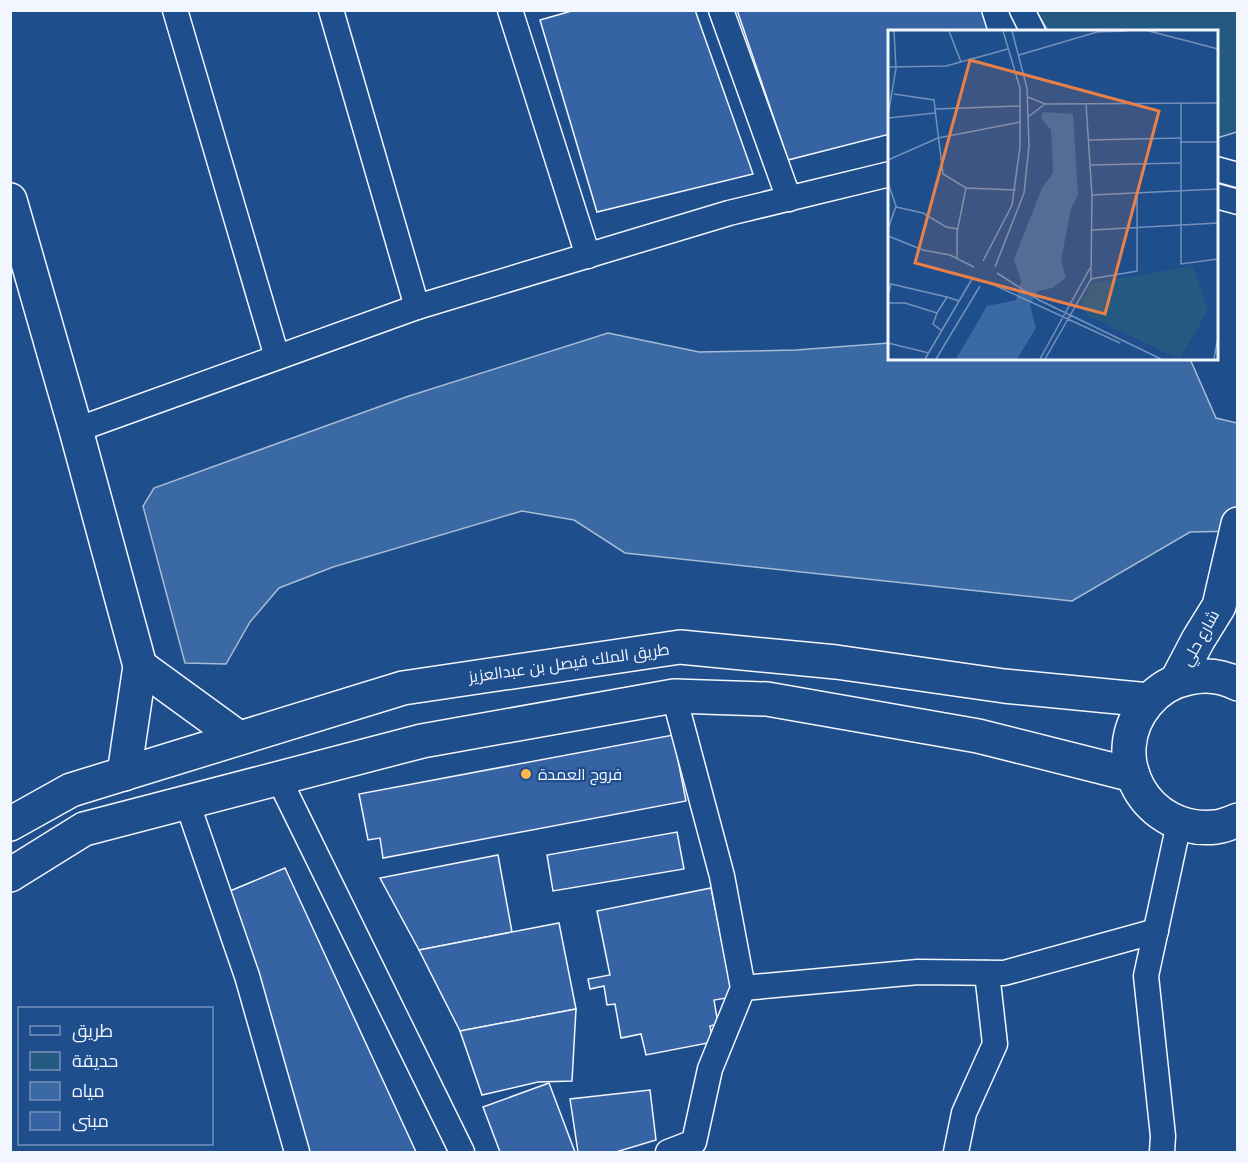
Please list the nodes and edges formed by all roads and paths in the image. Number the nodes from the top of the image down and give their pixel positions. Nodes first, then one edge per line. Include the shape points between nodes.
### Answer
1 (175, 10) edge
2 (332, 10) edge
3 (510, 10) edge
4 (721, 10) edge
5 (1022, 10) edge
6 (1033, 30) edge
7 (1218, 170) edge
8 (888, 174) edge
9 (1238, 175) edge
10 (1218, 197) edge
11 (789, 199) junction
12 (10, 200) edge
13 (1238, 202) edge
14 (588, 256) junction
15 (417, 307) junction
16 (277, 357) junction
17 (76, 430) junction
18 (1238, 524) edge
19 (140, 666) junction
20 (1177, 680) junction
21 (1238, 684) edge
22 (674, 696) junction
23 (1149, 700) junction
24 (239, 738) junction
25 (124, 774) junction
26 (1133, 775) junction
27 (278, 777) junction
28 (187, 802) junction
29 (1238, 820) edge
30 (1179, 823) junction
31 (10, 824) edge
32 (10, 875) edge
33 (1156, 931) junction
34 (987, 973) junction
35 (743, 988) junction
36 (297, 1152) edge
37 (462, 1152) edge
38 (668, 1152) edge
39 (956, 1152) edge
40 (1162, 1152) edge

1 - 16 street
2 - 15 street
3 - 14 street
4 - 11 street
5 - 6 street
7 - 9 street
8 - 11 street
10 - 13 street
11 - 14 street
12 - 17 street
14 - 15 street
15 - 16 street
16 - 17 street
17 - 19 street
18 - 20 street, شارع حلي via 1219,606
19 - 24 street
19 - 25 street
20 - 21 street via 1202,675
20 - 23 street
22 - 26 street via 767,699 978,736
22 - 27 street via 422,741
22 - 35 street via 722,876
23 - 24 street, طريق الملك فيصل بن عبدالعزيز via 680,647 403,688
23 - 26 street via 1138,713 1130,736
24 - 25 street, طريق الملك فيصل بن عبدالعزيز
25 - 31 street, طريق الملك فيصل بن عبدالعزيز via 71,790
26 - 30 street via 1150,805
27 - 28 street
27 - 37 street
28 - 32 street via 84,829
28 - 36 street via 247,976
29 - 30 street via 1217,827
30 - 33 street
33 - 34 street via 1004,973
33 - 40 street via 1146,976
34 - 35 street via 918,972
34 - 39 street via 995,1044 964,1113
35 - 38 street via 710,1069 694,1142

